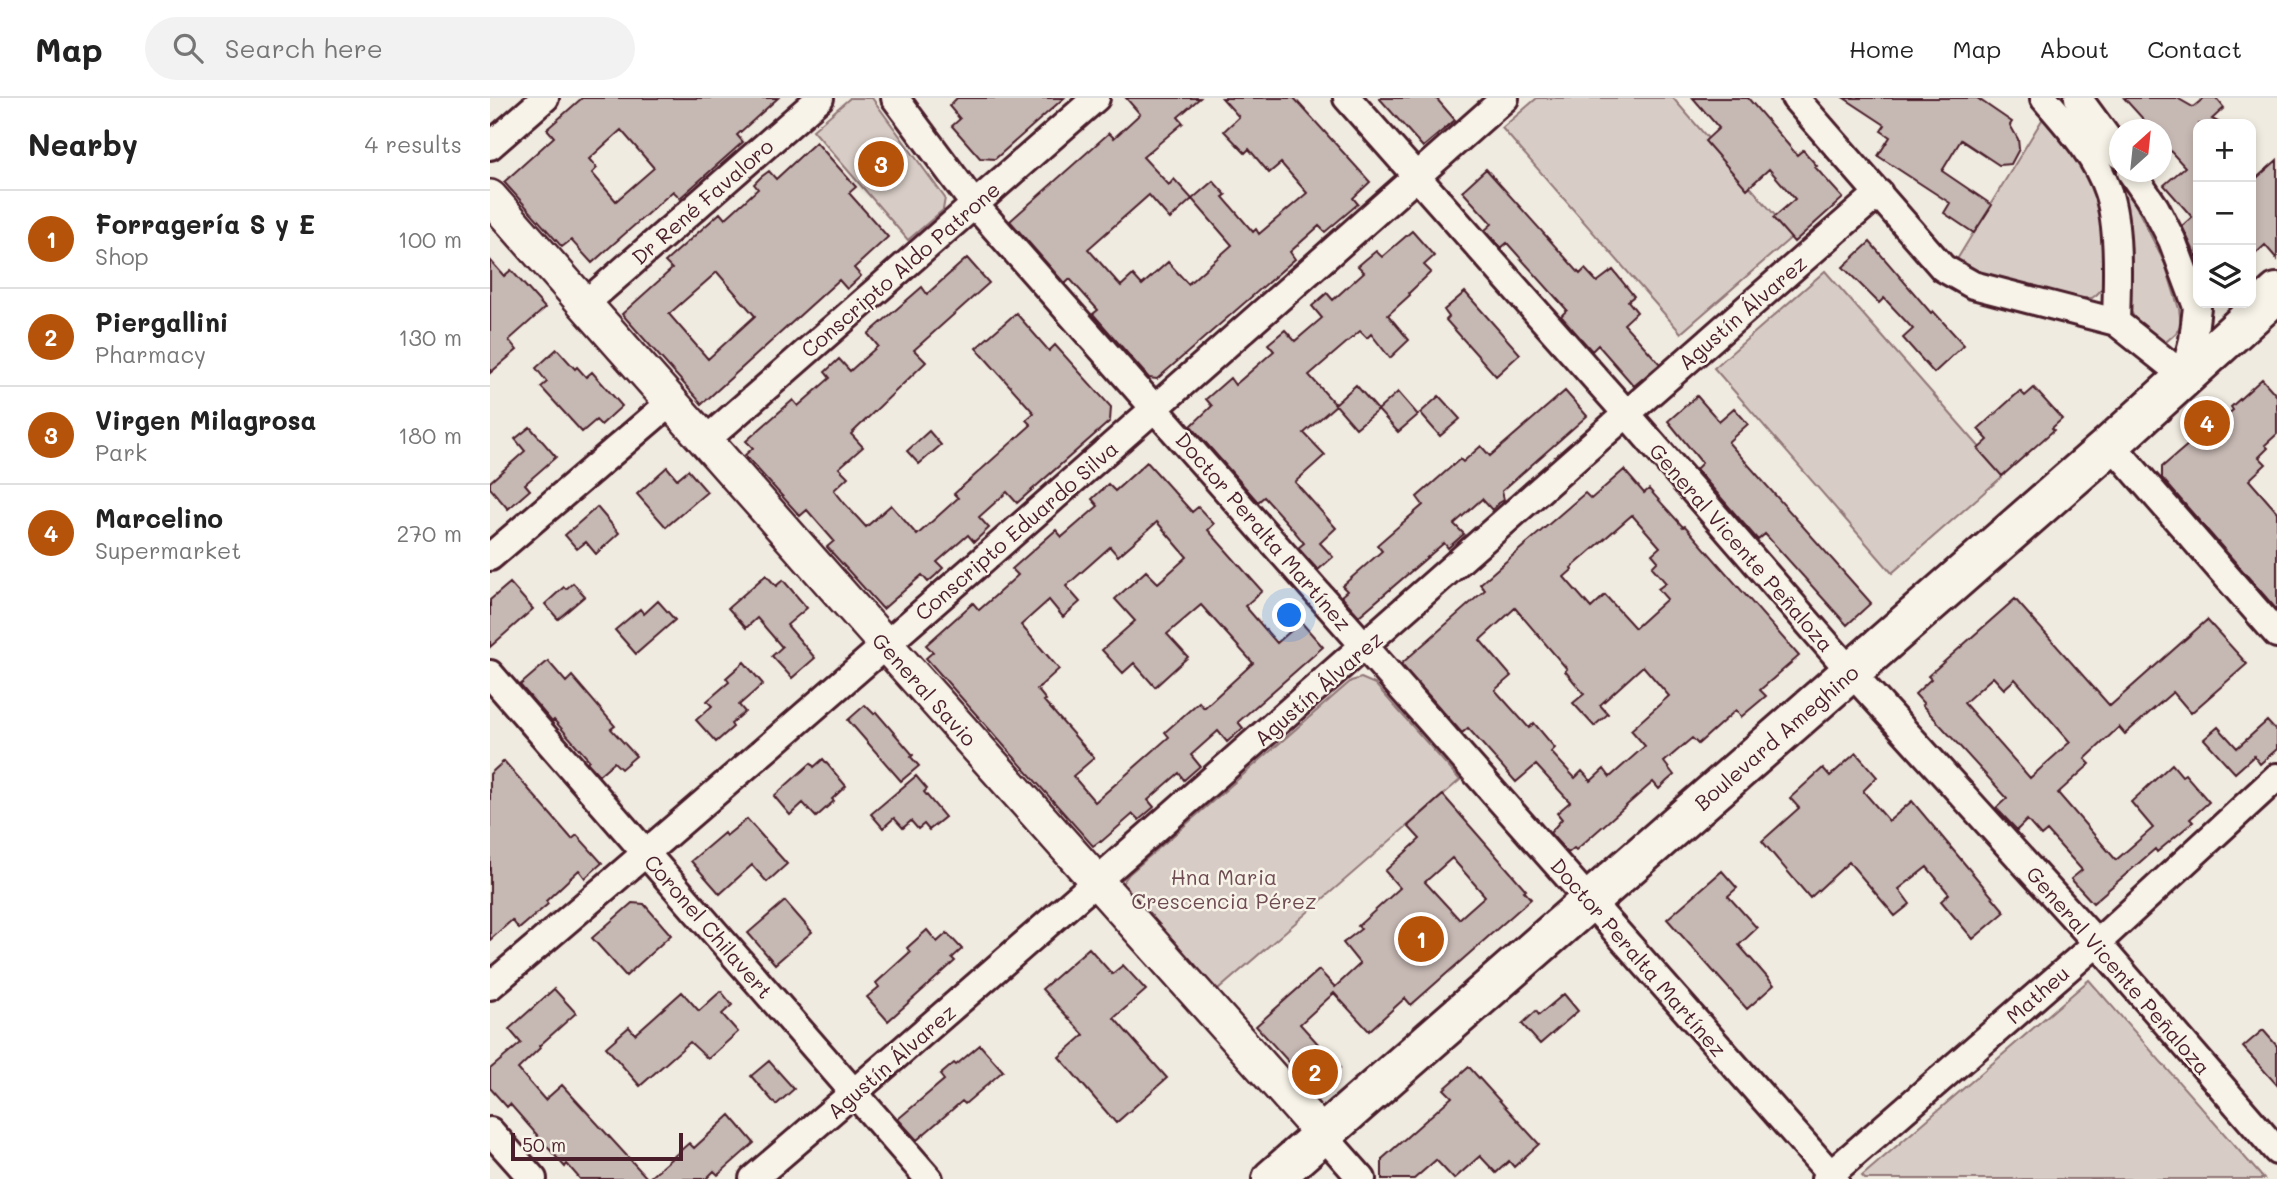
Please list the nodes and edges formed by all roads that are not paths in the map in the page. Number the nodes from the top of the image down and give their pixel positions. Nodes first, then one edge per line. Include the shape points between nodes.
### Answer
1 (545, 98) edge
2 (820, 98) edge
3 (895, 98) edge
4 (1096, 98) edge
5 (1347, 98) edge
6 (1505, 98) edge
7 (1795, 98) edge
8 (2044, 98) edge
9 (2078, 98) edge
10 (2109, 141) edge
11 (490, 146) edge
12 (1416, 177) junction
13 (2138, 182) edge
14 (1879, 193) junction
15 (490, 197) edge
16 (974, 204) junction
17 (2277, 293) edge
18 (585, 304) junction
19 (2116, 322) junction
20 (2184, 376) junction
21 (671, 402) junction
22 (1157, 408) junction
23 (1626, 413) junction
24 (705, 441) junction
25 (2111, 443) junction
26 (490, 557) edge
27 (2277, 634) edge
28 (885, 644) junction
29 (1364, 647) junction
30 (1850, 671) junction
31 (490, 674) edge
32 (2277, 777) edge
33 (646, 853) junction
34 (1098, 882) junction
35 (1589, 900) junction
36 (2096, 943) junction
37 (490, 986) edge
38 (853, 1093) junction
39 (490, 1131) edge
40 (1323, 1135) junction
41 (2277, 1152) edge
42 (1830, 1177) edge
43 (533, 1179) edge
44 (753, 1179) edge
45 (929, 1179) edge
46 (1272, 1179) edge
47 (1362, 1179) edge

1 - 11 street
2 - 18 street, Dr René Favaloro
3 - 16 street, Doctor Peralta Martínez
4 - 16 street, Conscripto Aldo Patrone
5 - 12 street, General Vicente Peñaloza
6 - 12 street, Conscripto Eduardo Silva
7 - 14 street
8 - 19 street via 2073,132 2109,194 2118,264
9 - 10 street
12 - 22 street, Conscripto Eduardo Silva
12 - 23 street, General Vicente Peñaloza
13 - 20 street via 2172,240 2197,307
14 - 19 street via 1943,268 1973,285
14 - 23 street, Agustín Álvarez
15 - 18 street, General Savio
16 - 22 street, Doctor Peralta Martínez
16 - 24 street, Conscripto Aldo Patrone
17 - 20 main road, Boulevard Ameghino
18 - 21 street, General Savio
19 - 20 street
20 - 25 main road, Boulevard Ameghino
21 - 24 street, General Savio
21 - 26 street
22 - 28 street, Conscripto Eduardo Silva
22 - 29 street, Doctor Peralta Martínez
23 - 29 street, Agustín Álvarez
23 - 30 street, General Vicente Peñaloza
24 - 28 street, General Savio
25 - 27 street
25 - 30 main road, Boulevard Ameghino
28 - 33 street, Conscripto Eduardo Silva
28 - 34 street, General Savio
29 - 34 street, Agustín Álvarez
29 - 35 street, Doctor Peralta Martínez
30 - 35 main road, Boulevard Ameghino
30 - 36 street, General Vicente Peñaloza
31 - 33 street, Coronel Chilavert
32 - 36 street, Matheu
33 - 37 street, Conscripto Eduardo Silva
33 - 38 street, Coronel Chilavert
34 - 38 street, Agustín Álvarez
34 - 40 street, General Savio
35 - 40 main road, Boulevard Ameghino
35 - 42 street, Doctor Peralta Martínez
36 - 41 street, General Vicente Peñaloza
36 - 42 street, Matheu
38 - 44 street, Agustín Álvarez
38 - 45 street, Coronel Chilavert
39 - 43 street
40 - 46 main road, Boulevard Ameghino
40 - 47 street, General Savio

